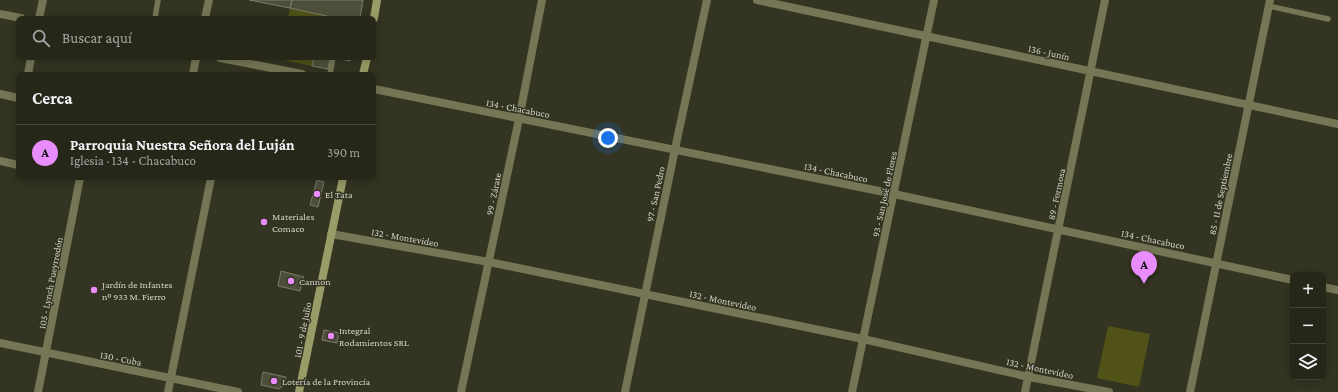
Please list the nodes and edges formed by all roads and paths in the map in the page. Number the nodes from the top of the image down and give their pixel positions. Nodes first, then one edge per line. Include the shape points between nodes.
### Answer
1 (43, 0) edge
2 (158, 0) edge
3 (209, 0) edge
4 (378, 0) edge
5 (542, 0) edge
6 (707, 0) edge
7 (757, 0) edge
8 (934, 0) edge
9 (1105, 0) edge
10 (1270, 3) edge
11 (0, 14) edge
12 (39, 16) edge
13 (155, 16) edge
14 (205, 16) edge
15 (374, 16) edge
16 (16, 17) edge
17 (1328, 19) dead end
18 (926, 35) junction
19 (31, 60) edge
20 (196, 60) edge
21 (230, 60) edge
22 (333, 60) edge
23 (366, 60) edge
24 (1092, 71) junction
25 (28, 72) edge
26 (193, 72) edge
27 (292, 72) edge
28 (330, 72) edge
29 (364, 72) edge
30 (376, 89) edge
31 (0, 94) edge
32 (16, 98) edge
33 (1248, 105) junction
34 (519, 119) junction
35 (1338, 124) edge
36 (675, 149) junction
37 (0, 161) edge
38 (16, 165) edge
39 (80, 180) edge
40 (211, 180) edge
41 (343, 180) edge
42 (894, 194) junction
43 (1058, 230) junction
44 (331, 234) junction
45 (489, 262) junction
46 (1216, 263) junction
47 (1290, 279) edge
48 (1326, 288) edge
49 (1338, 290) edge
50 (645, 294) junction
51 (863, 339) junction
52 (0, 343) edge
53 (46, 353) junction
54 (1028, 377) junction
55 (171, 378) junction
56 (38, 392) edge
57 (168, 392) edge
58 (238, 392) edge
59 (299, 392) edge
60 (461, 392) edge
61 (625, 392) edge
62 (852, 392) edge
63 (1025, 392) edge
64 (1109, 392) edge
65 (1190, 392) edge

1 - 12 street
2 - 13 lane
3 - 14 street
4 - 15 street
5 - 34 street, 99 - Zárate
6 - 36 street, 97 - San Pedro
7 - 18 street, 136 - Junín
8 - 18 street, 93 - San José de Flores
9 - 24 street, 89 - Formosa
10 - 17 lane
10 - 33 street, 85 - 11 de Septiembre
11 - 16 street
18 - 24 street, 136 - Junín
18 - 42 street, 93 - San José de Flores
19 - 25 street
20 - 26 street
21 - 27 street
22 - 28 lane
23 - 29 street
24 - 33 street, 136 - Junín
24 - 43 street, 89 - Formosa
30 - 34 street, 134 - Chacabuco
31 - 32 street
33 - 35 street, 136 - Junín
33 - 46 street, 85 - 11 de Septiembre
34 - 36 street, 134 - Chacabuco
34 - 45 street, 99 - Zárate
36 - 42 street, 134 - Chacabuco
36 - 50 street, 97 - San Pedro
37 - 38 street
39 - 53 street, 105 - Lynch Pueyrredón
40 - 55 street
41 - 44 street, 101 - 9 de Julio
42 - 43 street, 134 - Chacabuco
42 - 51 street, 93 - San José de Flores
43 - 46 street, 134 - Chacabuco
43 - 54 street, 89 - Formosa
44 - 45 street, 132 - Montevideo
44 - 59 street, 101 - 9 de Julio
45 - 50 street, 132 - Montevideo
45 - 60 street, 99 - Zárate
46 - 47 street, 134 - Chacabuco
46 - 65 street, 85 - 11 de Septiembre
48 - 49 street
50 - 51 street, 132 - Montevideo
50 - 61 street, 97 - San Pedro
51 - 54 street, 132 - Montevideo
51 - 62 street, 93 - San José de Flores
52 - 53 street, 130 - Cuba
53 - 55 street, 130 - Cuba
53 - 56 street, 105 - Lynch Pueyrredón
54 - 63 street, 89 - Formosa
54 - 64 street, 132 - Montevideo
55 - 57 street
55 - 58 street, 130 - Cuba

